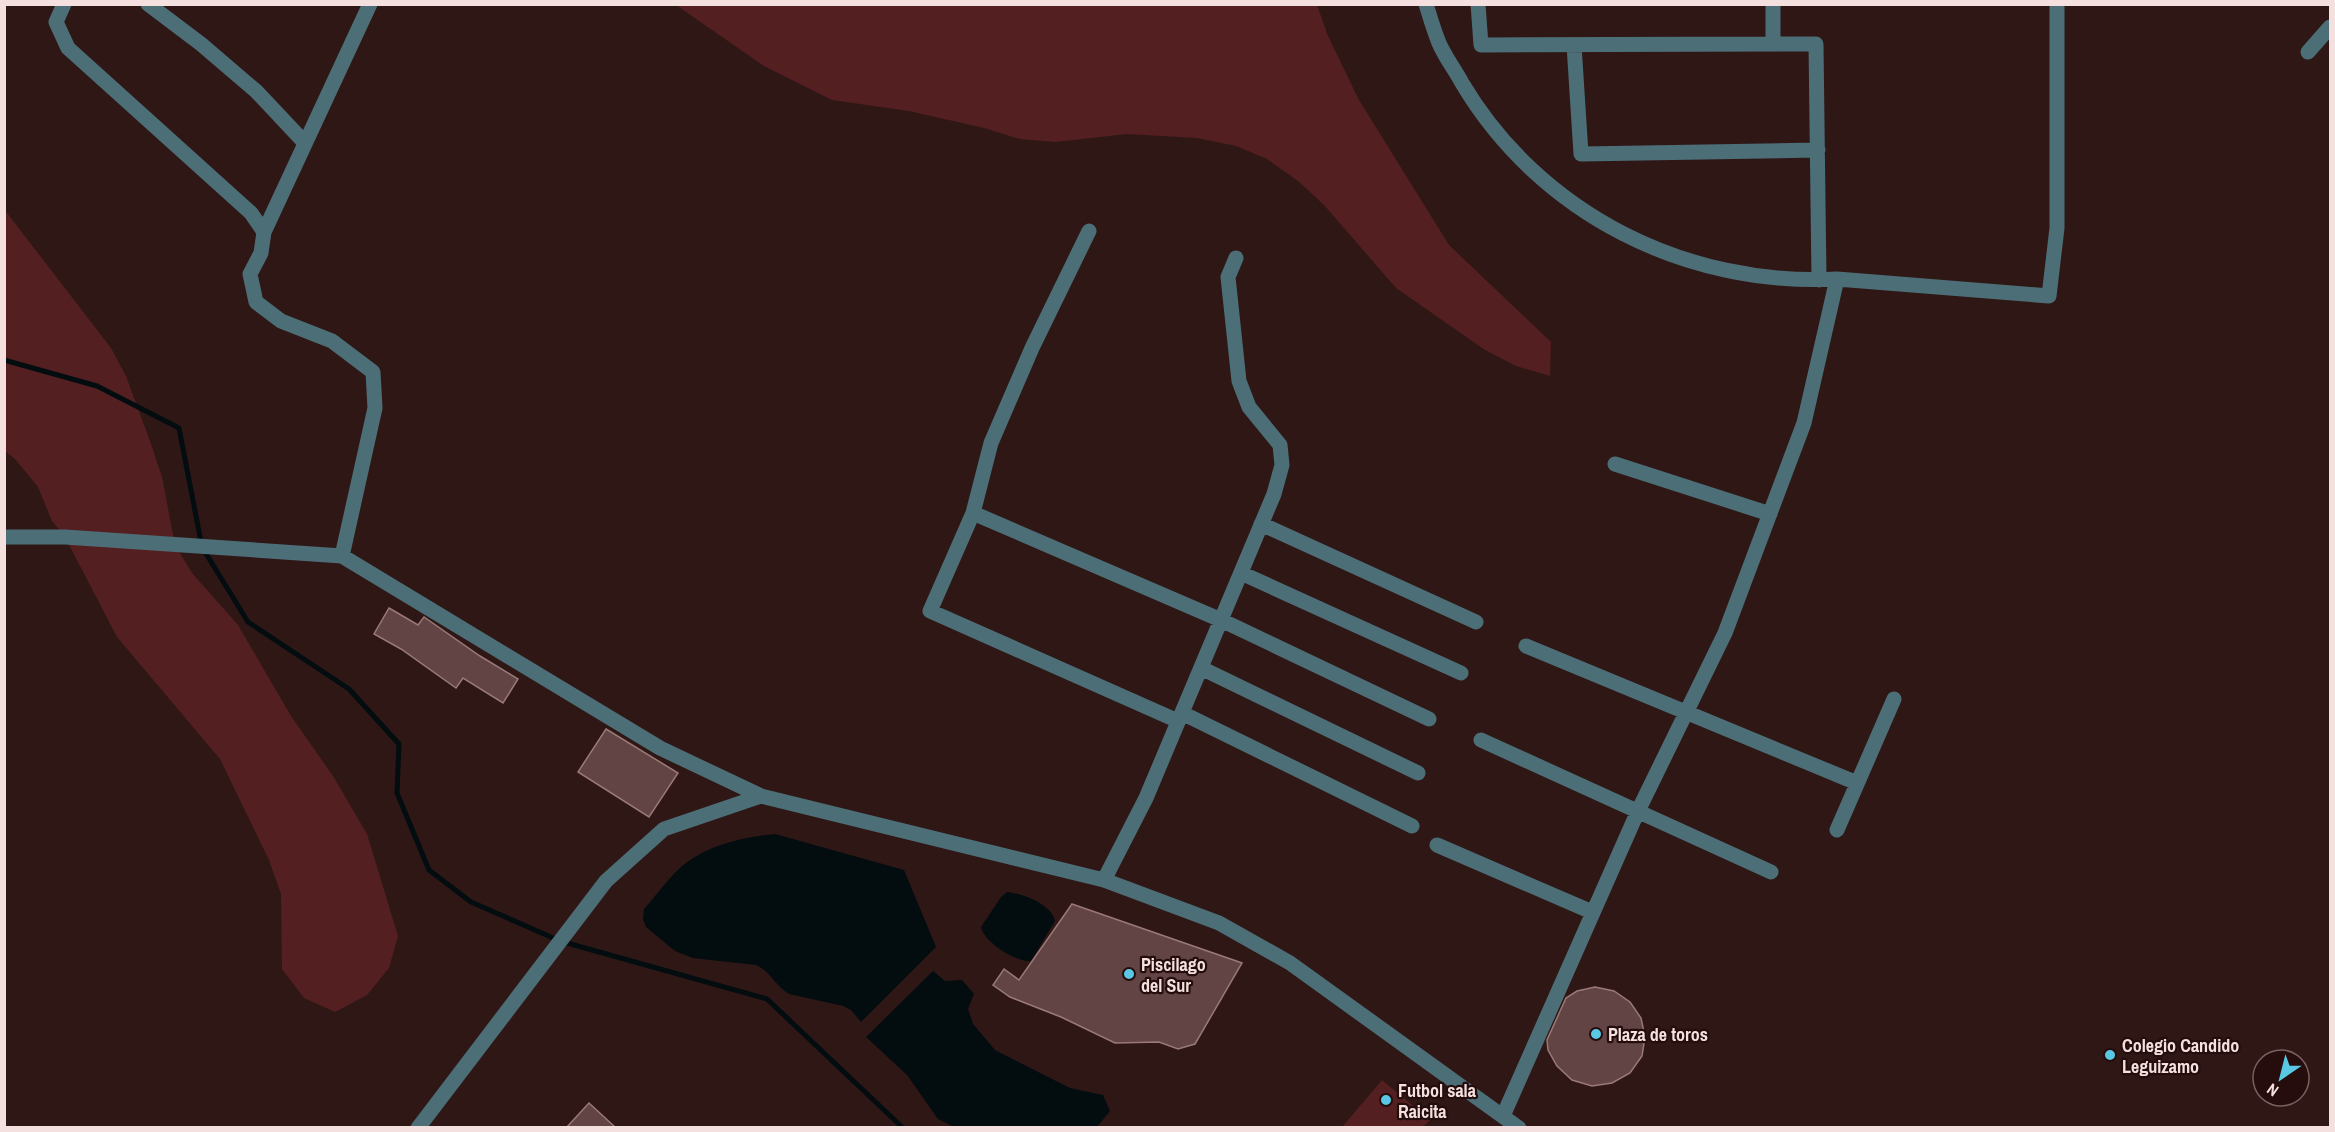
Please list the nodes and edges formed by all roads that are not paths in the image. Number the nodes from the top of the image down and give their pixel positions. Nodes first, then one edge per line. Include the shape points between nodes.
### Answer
1 (64, 4) edge
2 (148, 4) edge
3 (370, 4) edge
4 (1426, 4) edge
5 (1478, 4) edge
6 (1773, 4) edge
7 (2057, 4) edge
8 (2331, 27) edge
9 (1773, 44) junction
10 (1574, 45) junction
11 (2308, 52) dead end
12 (305, 143) junction
13 (1818, 150) junction
14 (1089, 231) dead end
15 (264, 232) junction
16 (1236, 258) dead end
17 (1838, 279) junction
18 (1820, 280) junction
19 (1615, 464) dead end
20 (973, 513) junction
21 (1770, 514) junction
22 (1262, 524) junction
23 (4, 537) edge
24 (342, 556) junction
25 (1240, 573) junction
26 (1221, 620) junction
27 (1476, 622) dead end
28 (1526, 645) dead end
29 (1201, 668) junction
30 (1461, 673) dead end
31 (1894, 699) dead end
32 (1687, 714) junction
33 (1180, 717) junction
34 (1429, 718) dead end
35 (1481, 740) dead end
36 (1418, 773) dead end
37 (1857, 783) junction
38 (761, 796) junction
39 (1638, 811) junction
40 (1412, 826) dead end
41 (1837, 830) dead end
42 (1437, 845) dead end
43 (1771, 872) dead end
44 (1104, 880) junction
45 (1592, 912) junction
46 (1503, 1116) junction
47 (418, 1128) edge
48 (1520, 1128) edge

1 - 15 street via 56,22 68,48 252,213
2 - 12 street via 256,91
3 - 12 street
4 - 18 street via 1440,44 1480,112 1532,172 1595,220 1666,255 1743,275
5 - 10 street via 1481,45
6 - 9 street
7 - 17 street via 2057,228 2049,296
8 - 11 street
9 - 10 street
9 - 13 street via 1816,44
10 - 13 street via 1581,154
12 - 15 street
13 - 18 street
14 - 20 street via 991,443
15 - 24 street via 261,253 250,274 256,302 281,321 332,341 373,372 375,408
16 - 22 street via 1228,277 1239,381 1249,407 1280,445 1282,465
17 - 18 street
17 - 21 street via 1804,423
19 - 21 street
20 - 26 street
20 - 33 street via 930,611
21 - 32 street via 1725,633
22 - 25 street
22 - 27 street
23 - 24 street via 65,537
24 - 38 street via 660,748
25 - 26 street
25 - 30 street
26 - 29 street
26 - 34 street
28 - 32 street
29 - 33 street
29 - 36 street
31 - 37 street
32 - 37 street
32 - 39 street
33 - 40 street
33 - 44 street via 1146,798
35 - 39 street
37 - 41 street
38 - 44 street
38 - 47 street via 664,829 606,882
39 - 43 street
39 - 45 street
42 - 45 street
44 - 46 street via 1219,923 1290,963
45 - 46 street
46 - 48 street

